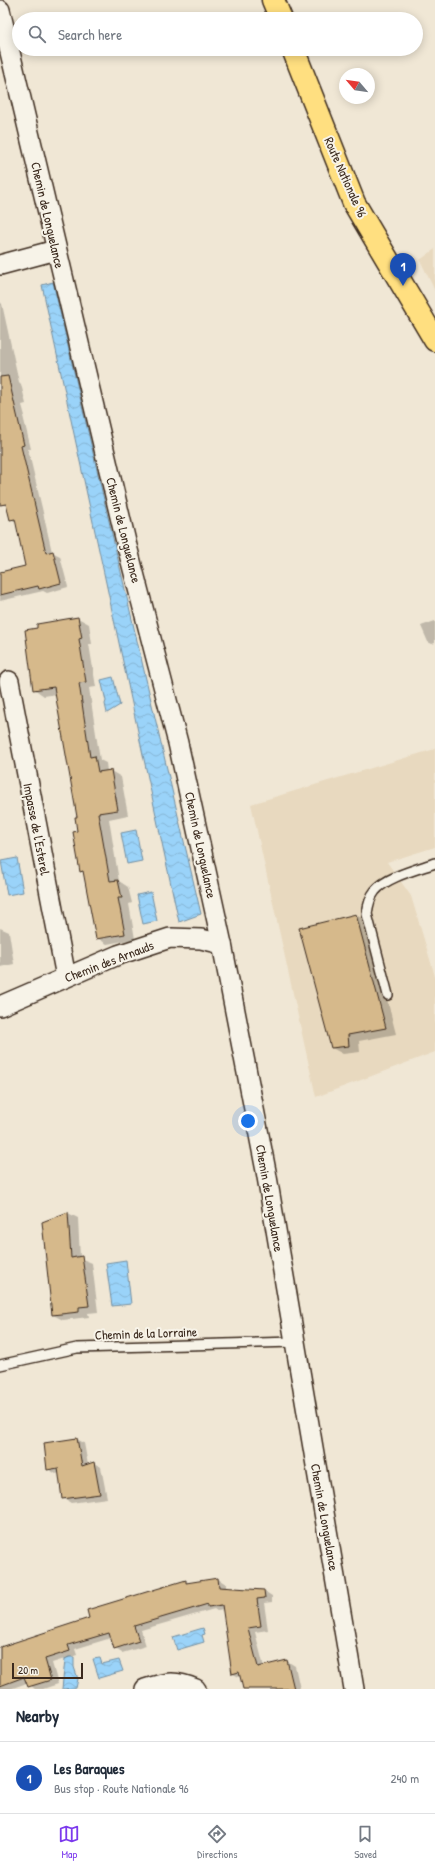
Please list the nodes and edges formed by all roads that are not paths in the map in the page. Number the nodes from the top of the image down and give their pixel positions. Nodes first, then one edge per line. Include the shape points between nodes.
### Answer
1 (273, 0) edge
2 (0, 10) edge
3 (278, 12) edge
4 (296, 56) edge
5 (56, 250) junction
6 (0, 265) edge
7 (435, 340) edge
8 (9, 681) dead end
9 (435, 863) edge
10 (222, 944) junction
11 (66, 978) junction
12 (388, 995) dead end
13 (0, 1006) edge
14 (294, 1342) junction
15 (0, 1365) edge
16 (145, 1689) edge
17 (196, 1689) edge
18 (354, 1689) edge

1 - 3 main road
2 - 5 street, Chemin de Longuelance
4 - 7 main road, Route Nationale 96 via 354,203
5 - 6 street
5 - 10 street, Chemin de Longuelance via 127,546 178,743
8 - 11 street, Impasse de l'Esterel
9 - 12 lane via 385,882 375,891 369,904 367,914
10 - 11 street, Chemin des Arnauds via 170,938 118,955
10 - 14 street, Chemin de Longuelance via 266,1171
11 - 13 street, Chemin des Arnauds
14 - 15 lane, Chemin de la Lorraine via 77,1348
14 - 18 street, Chemin de Longuelance
16 - 17 street via 161,1683 181,1682

